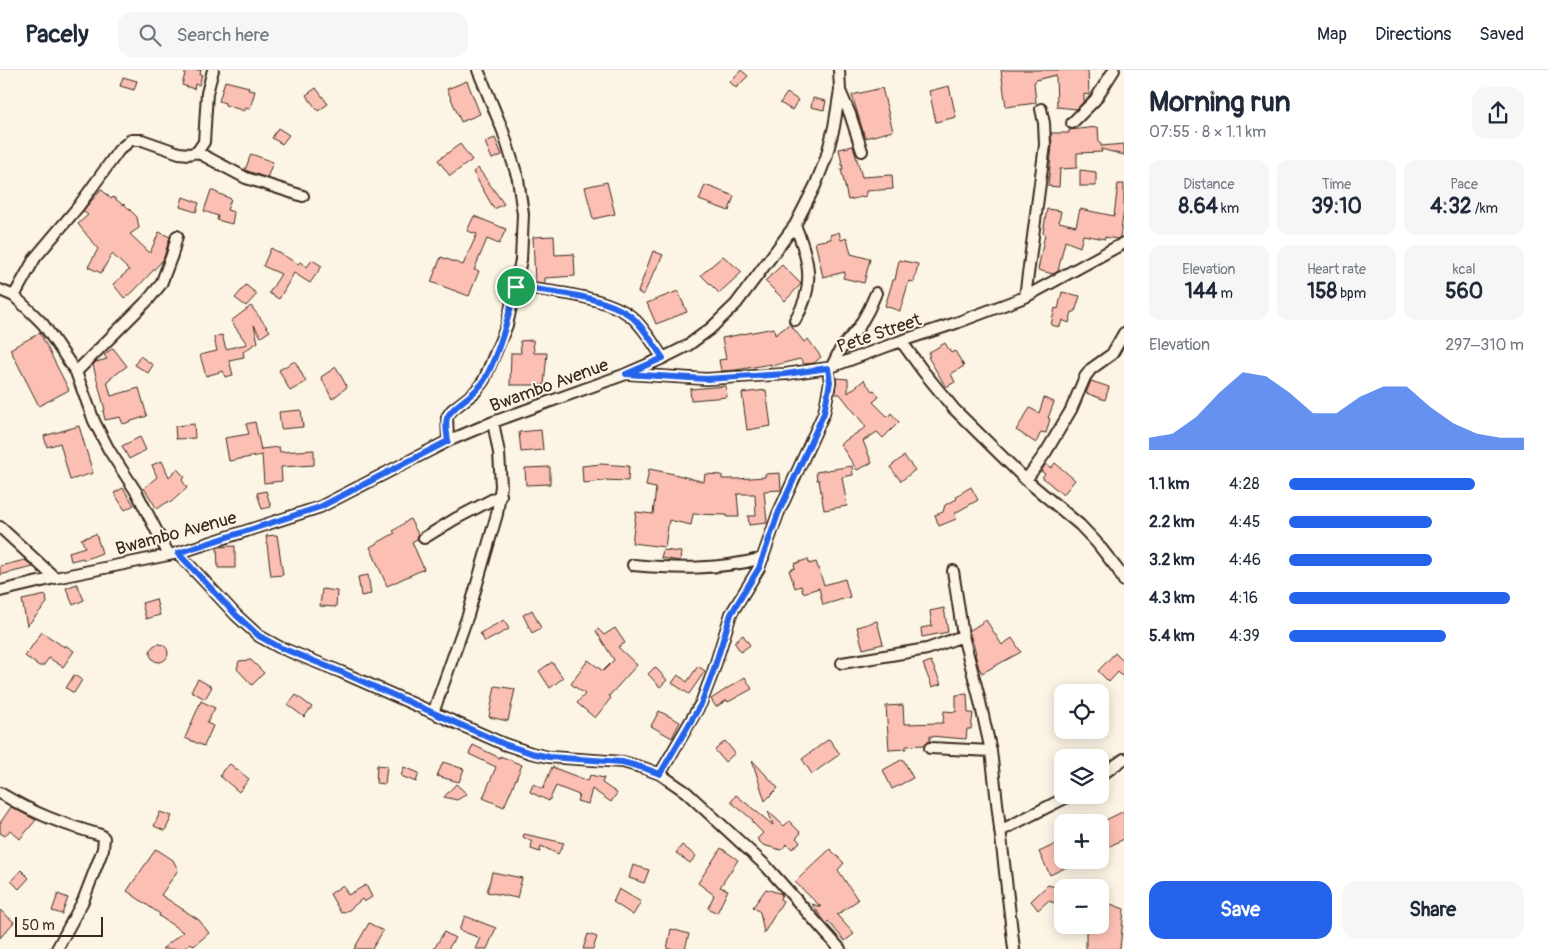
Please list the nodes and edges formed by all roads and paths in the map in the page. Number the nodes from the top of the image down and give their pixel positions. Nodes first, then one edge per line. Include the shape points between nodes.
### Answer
1 (213, 70) edge
2 (478, 70) edge
3 (839, 70) edge
4 (1114, 70) edge
5 (840, 90) junction
6 (1041, 109) dead end
7 (1072, 123) dead end
8 (862, 151) dead end
9 (197, 152) junction
10 (303, 196) dead end
11 (795, 225) junction
12 (177, 236) dead end
13 (1124, 243) edge
14 (516, 287) junction
15 (0, 290) edge
16 (876, 292) dead end
17 (14, 296) junction
18 (1025, 297) junction
19 (796, 320) dead end
20 (1124, 332) edge
21 (901, 341) junction
22 (663, 358) junction
23 (830, 367) junction
24 (76, 372) junction
25 (626, 374) junction
26 (493, 422) junction
27 (448, 441) junction
28 (1026, 480) junction
29 (501, 495) junction
30 (0, 527) edge
31 (424, 538) dead end
32 (174, 554) junction
33 (763, 558) junction
34 (632, 565) dead end
35 (953, 571) dead end
36 (55, 578) junction
37 (1124, 581) edge
38 (0, 591) edge
39 (963, 636) junction
40 (842, 663) dead end
41 (433, 713) junction
42 (930, 748) dead end
43 (990, 751) junction
44 (1124, 759) edge
45 (1109, 770) edge
46 (660, 774) junction
47 (0, 794) edge
48 (1054, 804) edge
49 (1000, 831) junction
50 (57, 949) edge
51 (840, 949) edge
52 (1014, 949) edge

1 - 9 street via 207,93 204,142
2 - 14 street via 518,179 523,235
3 - 5 street, Bwambo Avenue
4 - 7 street via 1095,100
5 - 8 street
5 - 11 street, Bwambo Avenue via 826,158 816,186
6 - 18 street via 1045,145
9 - 10 street via 246,178
9 - 17 street via 179,153 142,140 131,140 119,150 35,258
11 - 19 street via 805,251 808,274 806,300
11 - 22 street, Bwambo Avenue via 736,304 687,346
12 - 24 street via 161,284
13 - 18 street, Pete Street
14 - 22 street via 562,293 616,308 633,318
14 - 27 street via 507,324 484,380 447,417
15 - 17 street
16 - 23 street via 859,327
17 - 24 street via 43,324
18 - 21 street, Pete Street
20 - 28 street via 1112,354 1085,377 1046,452
21 - 23 street, Pete Street
21 - 28 street via 954,409
22 - 25 street, Bwambo Avenue
23 - 25 street, Pete Street via 786,374 706,379
23 - 33 street via 824,413 778,514
24 - 32 street via 94,421 109,450
25 - 26 street, Bwambo Avenue
26 - 27 street, Bwambo Avenue
26 - 29 street via 499,453
27 - 32 street, Bwambo Avenue via 320,507
28 - 37 street via 1080,525
29 - 31 street
29 - 41 street via 474,597
30 - 36 street
32 - 36 street, Bwambo Avenue
32 - 41 street via 259,636
33 - 34 street via 702,568
33 - 46 street via 731,614 701,704
35 - 39 street
36 - 38 street, Bwambo Avenue
39 - 40 street via 926,649
39 - 43 street
41 - 46 street via 531,753 622,762
42 - 43 street
43 - 49 street
44 - 45 street
46 - 51 street via 686,792 766,866
47 - 50 street via 58,823 104,838 103,850 83,901
48 - 49 street
49 - 52 street

